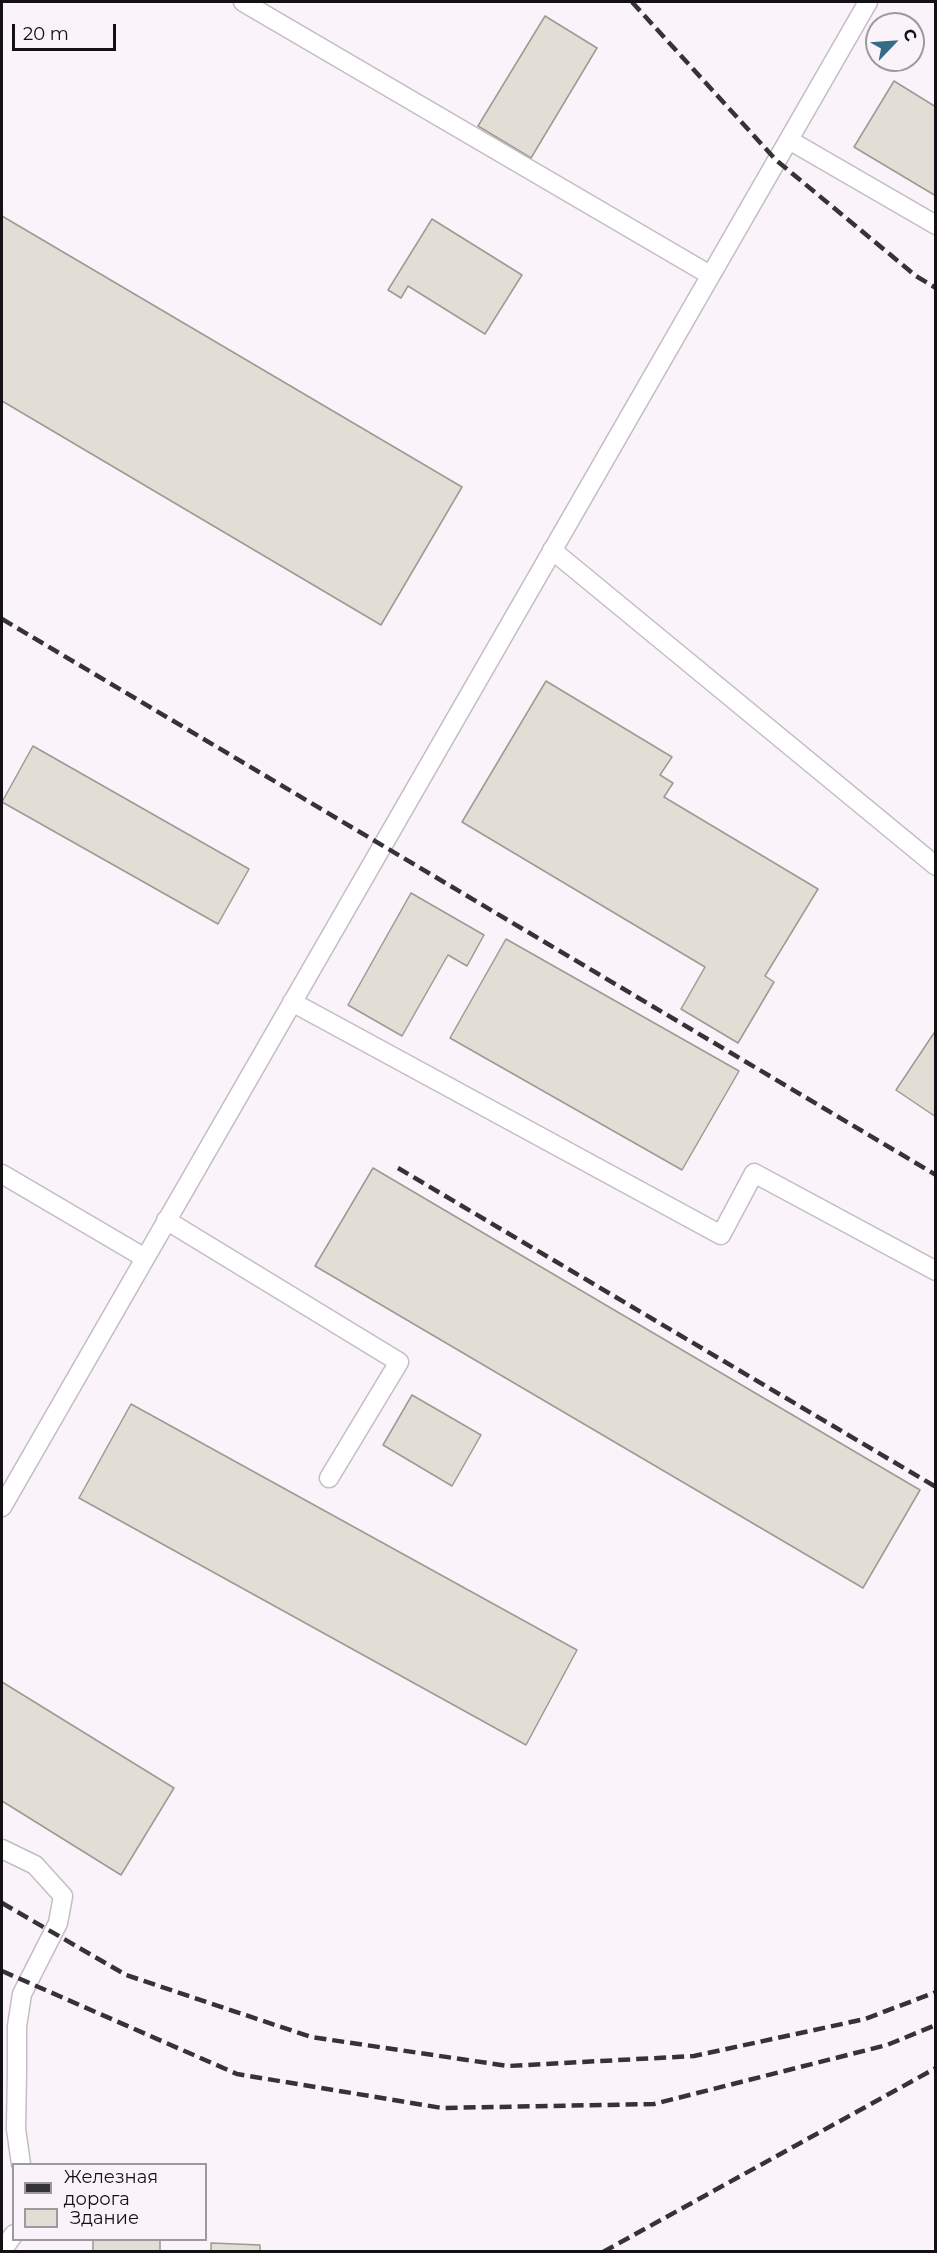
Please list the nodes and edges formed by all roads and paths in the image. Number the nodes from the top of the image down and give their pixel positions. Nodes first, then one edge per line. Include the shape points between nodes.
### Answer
1 (243, 2) edge
2 (867, 2) edge
3 (789, 140) junction
4 (936, 225) edge
5 (710, 275) junction
6 (552, 550) junction
7 (936, 866) edge
8 (292, 1002) junction
9 (2, 1174) edge
10 (166, 1220) junction
11 (145, 1258) junction
12 (936, 1271) edge
13 (329, 1478) dead end
14 (2, 1507) edge
15 (2, 1849) edge
16 (21, 2163) edge
17 (12, 2237) edge
18 (2, 2251) edge

1 - 5 lane
2 - 3 lane
3 - 4 lane
3 - 5 lane
5 - 6 lane
6 - 7 lane
6 - 8 lane
8 - 10 lane
8 - 12 lane via 721,1234 754,1173
9 - 11 lane
10 - 11 lane
10 - 13 lane via 399,1362
11 - 14 lane
15 - 16 lane via 35,1865 63,1896 58,1923 22,1994 16,2071 16,2129
17 - 18 lane

